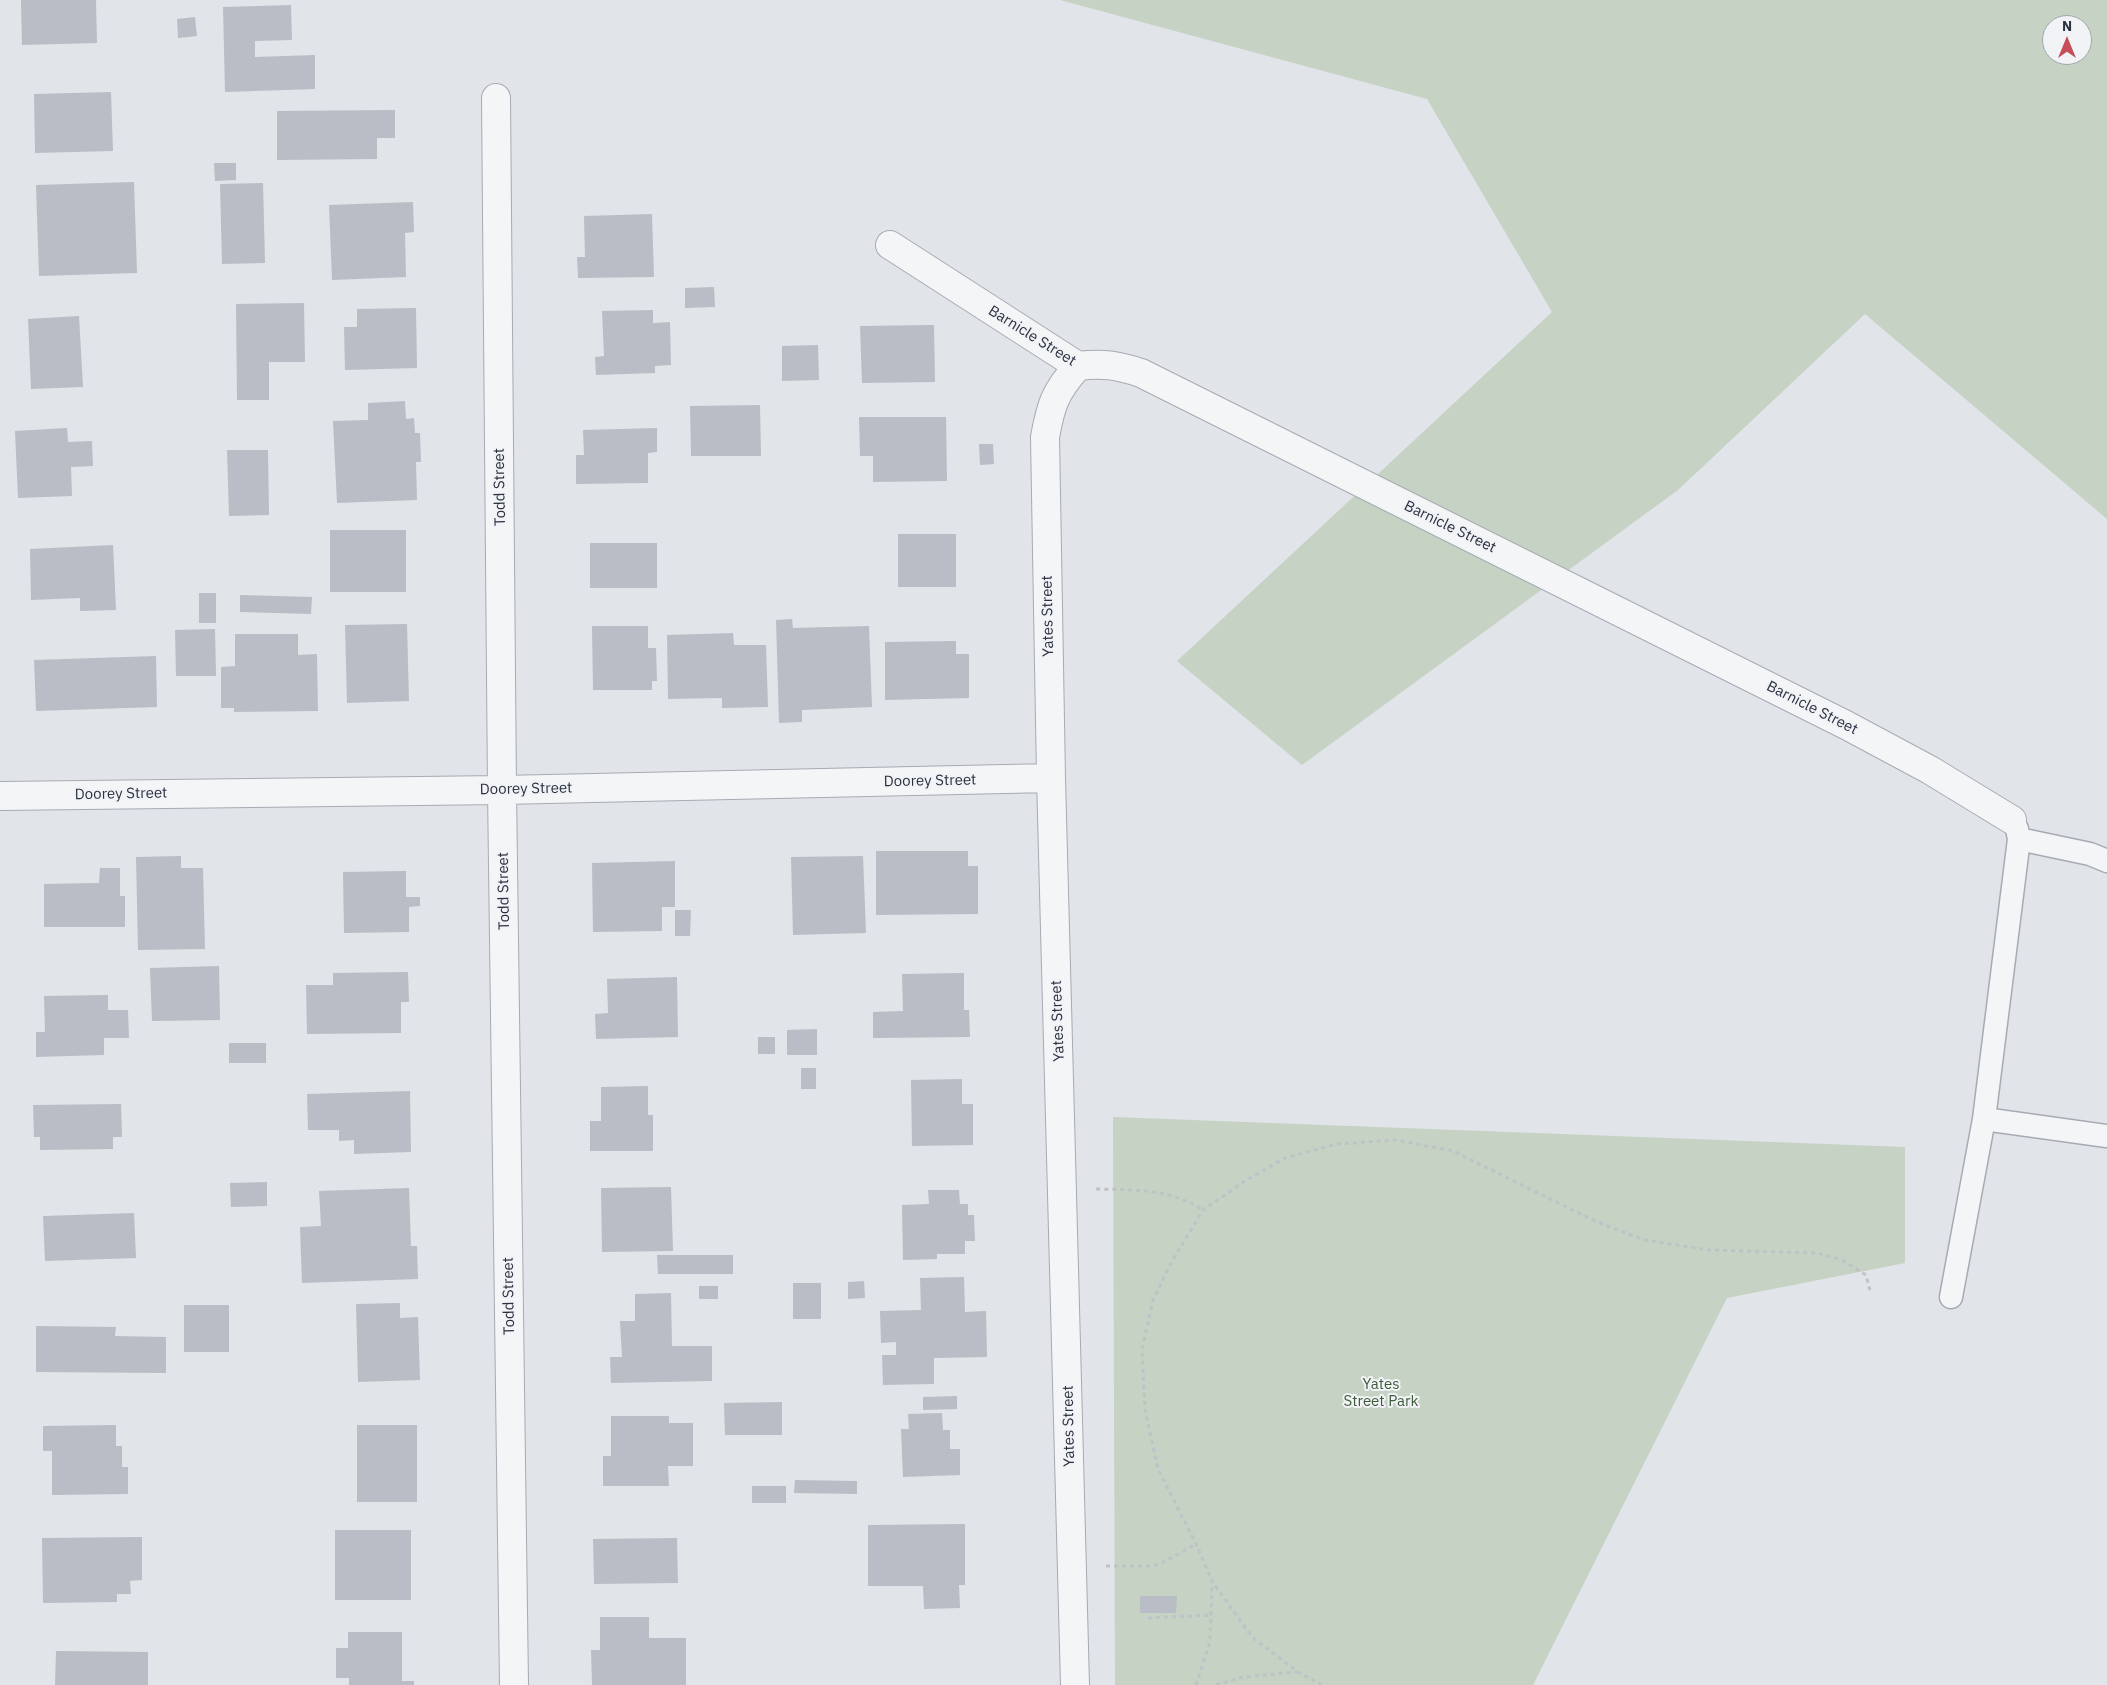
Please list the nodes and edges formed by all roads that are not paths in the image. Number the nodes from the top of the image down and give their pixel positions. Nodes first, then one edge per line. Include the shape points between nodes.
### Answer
1 (496, 98) dead end
2 (890, 245) dead end
3 (1078, 366) junction
4 (1051, 778) junction
5 (502, 790) junction
6 (0, 796) edge
7 (2015, 830) junction
8 (2107, 861) edge
9 (1984, 1120) junction
10 (2107, 1136) edge
11 (1951, 1297) dead end
12 (514, 1685) edge
13 (1075, 1685) edge

1 - 5 street, Todd Street
2 - 3 street, Barnicle Street
3 - 4 street, Yates Street via 1061,384 1051,406 1045,438
3 - 7 street, Barnicle Street via 1120,366 1150,378 1846,724 1930,770
4 - 5 street, Doorey Street
4 - 13 street, Yates Street
5 - 6 street, Doorey Street
5 - 12 street, Todd Street
7 - 8 lane
7 - 9 lane
9 - 10 lane
9 - 11 lane

